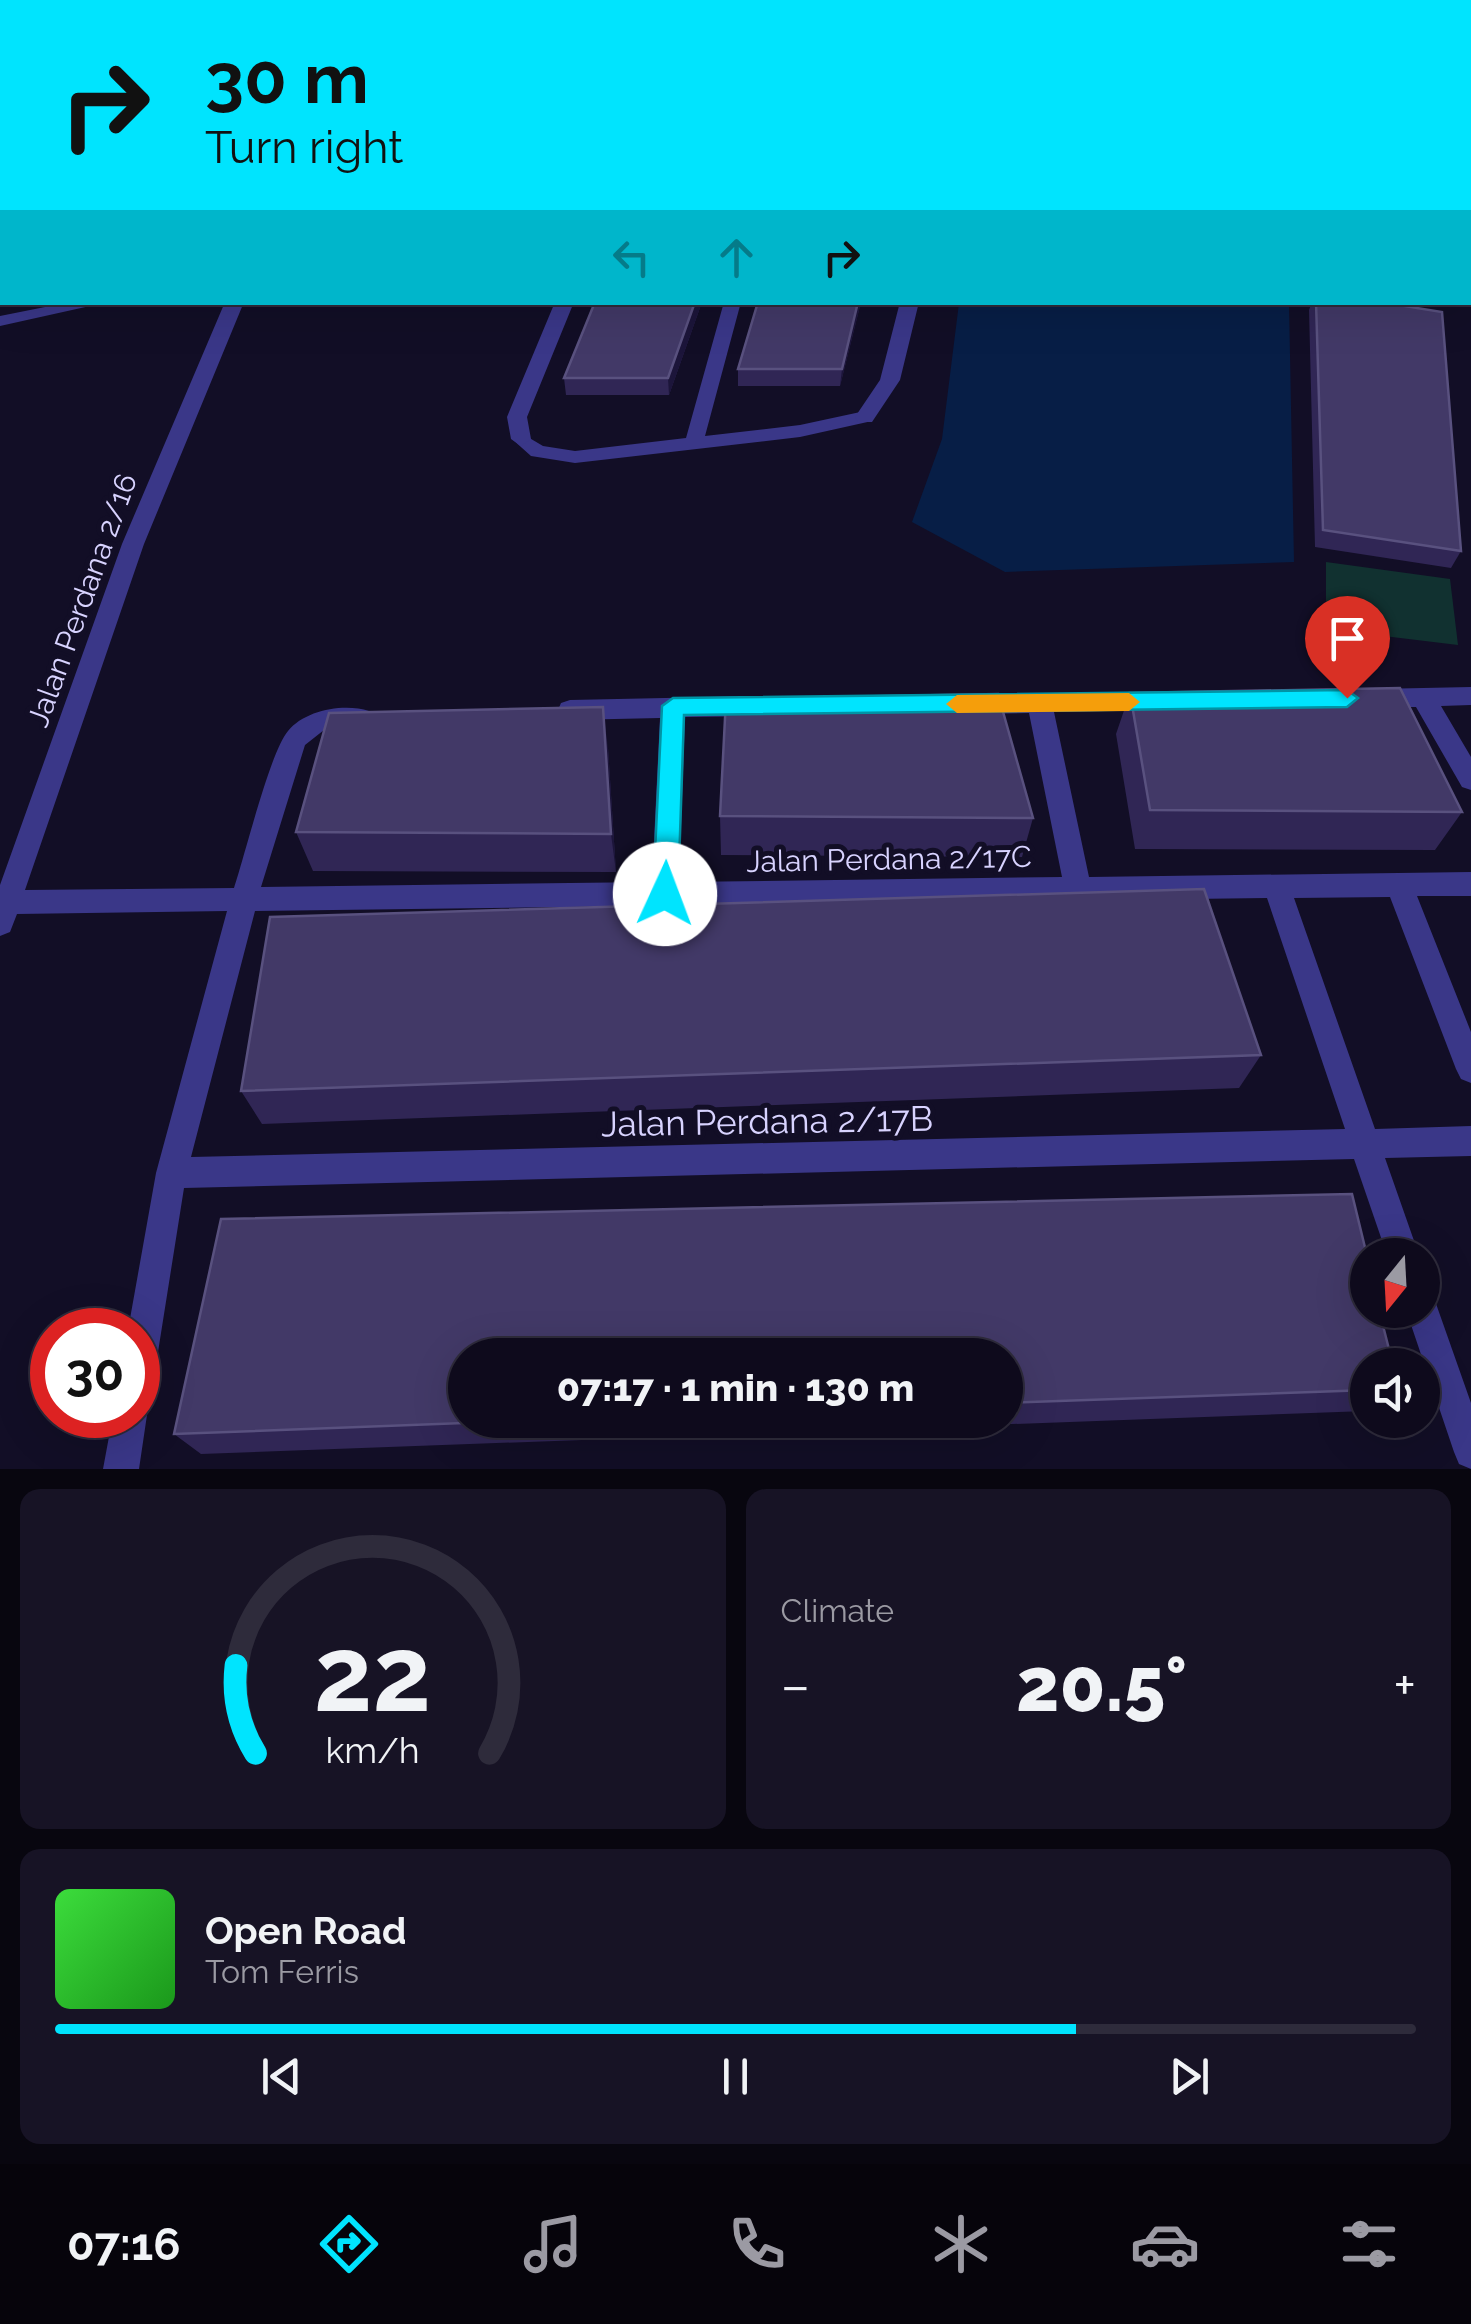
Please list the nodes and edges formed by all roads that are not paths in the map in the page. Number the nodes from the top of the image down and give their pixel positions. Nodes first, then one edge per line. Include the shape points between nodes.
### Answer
1 (234, 305) edge
2 (564, 305) edge
3 (732, 305) edge
4 (909, 305) edge
5 (54, 307) edge
6 (0, 321) edge
7 (865, 416) joint
8 (521, 439) joint
9 (694, 442) junction
10 (1471, 696) edge
11 (1424, 697) junction
12 (1347, 698) edge
13 (1194, 701) edge
14 (944, 704) edge
15 (1040, 704) junction
16 (673, 706) junction
17 (789, 706) edge
18 (538, 712) edge
19 (383, 717) edge
20 (1471, 780) edge
21 (1471, 884) edge
22 (1399, 885) junction
23 (1276, 886) junction
24 (1078, 889) junction
25 (665, 894) junction
26 (244, 899) junction
27 (4, 913) edge
28 (1471, 1069) edge
29 (1471, 1141) edge
30 (1365, 1143) junction
31 (171, 1174) junction
32 (1397, 1238) edge
33 (149, 1308) edge
34 (1429, 1328) edge
35 (1468, 1432) edge
36 (126, 1438) edge
37 (121, 1469) edge

1 - 27 street, Jalan Perdana 2/16 via 133,544
2 - 8 street via 518,417
3 - 9 lane
4 - 7 street via 890,380
5 - 6 lane
7 - 9 lane via 800,431
8 - 9 lane via 538,452 575,457
10 - 11 street
11 - 12 street
11 - 20 street
13 - 15 street
14 - 15 street
15 - 24 street
16 - 17 street
16 - 18 street
16 - 25 street
19 - 26 street via 325,719 306,726 294,741
21 - 22 street, Jalan Perdana 2/17C
22 - 23 street, Jalan Perdana 2/17C
22 - 28 street
23 - 24 street, Jalan Perdana 2/17C
23 - 30 street
24 - 25 street, Jalan Perdana 2/17C
25 - 26 street, Jalan Perdana 2/17C
26 - 27 street, Jalan Perdana 2/17C
26 - 31 street
29 - 30 street, Jalan Perdana 2/17B
30 - 31 street, Jalan Perdana 2/17B
30 - 32 street
31 - 33 street
34 - 35 street
36 - 37 street

